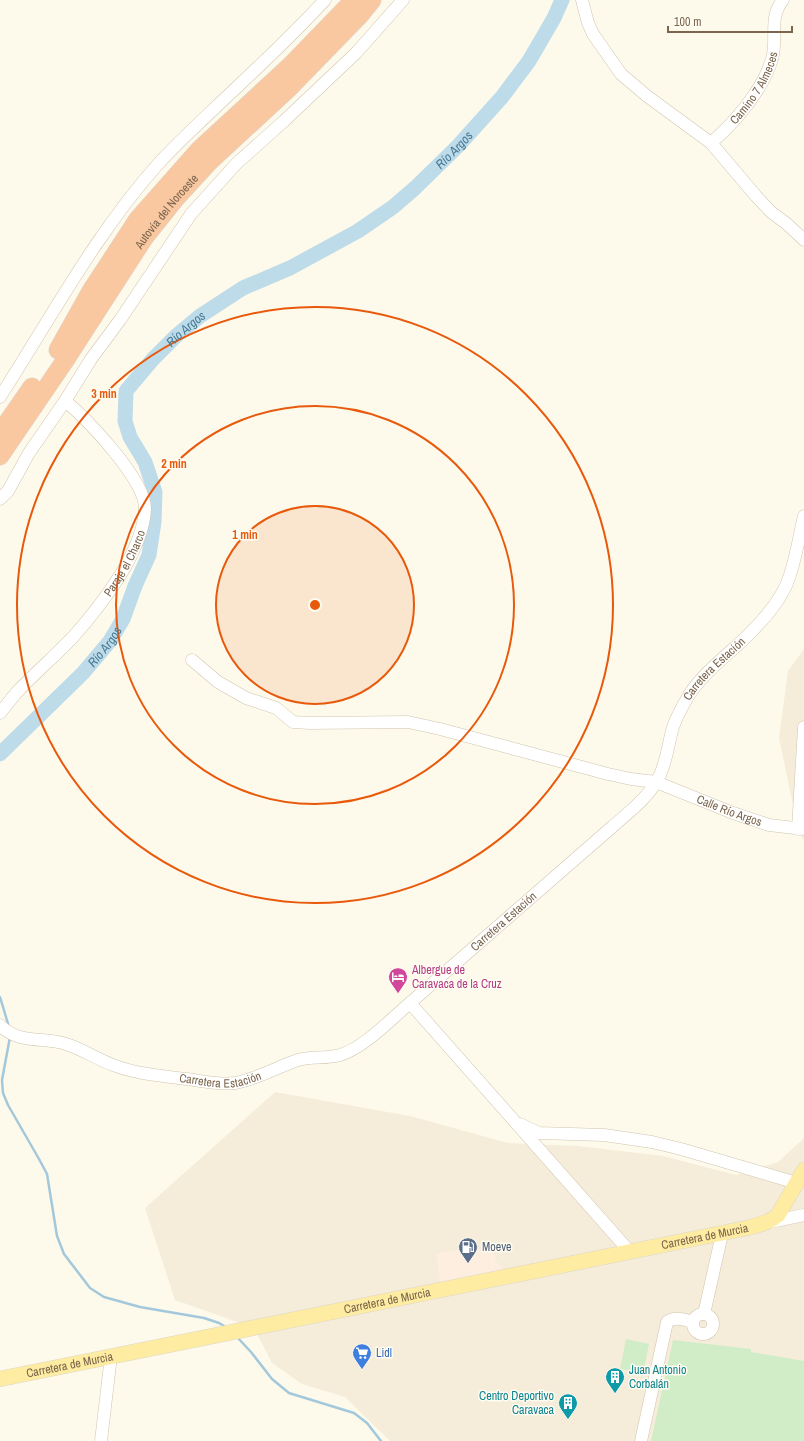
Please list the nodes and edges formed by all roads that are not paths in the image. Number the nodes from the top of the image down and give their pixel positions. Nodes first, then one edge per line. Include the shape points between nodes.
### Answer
1 (325, 0) edge
2 (354, 0) edge
3 (372, 0) edge
4 (403, 0) edge
5 (582, 0) edge
6 (783, 0) edge
7 (712, 143) junction
8 (804, 240) edge
9 (0, 397) edge
10 (65, 401) junction
11 (0, 433) edge
12 (0, 456) edge
13 (0, 499) edge
14 (804, 516) edge
15 (192, 660) dead end
16 (0, 713) edge
17 (804, 727) edge
18 (656, 782) junction
19 (801, 829) edge
20 (410, 1003) junction
21 (0, 1025) edge
22 (512, 1119) junction
23 (568, 1135) junction
24 (552, 1164) junction
25 (800, 1177) edge
26 (786, 1202) junction
27 (800, 1216) edge
28 (769, 1221) junction
29 (722, 1234) junction
30 (630, 1252) junction
31 (704, 1314) junction
32 (693, 1322) junction
33 (111, 1356) junction
34 (0, 1378) edge
35 (101, 1441) edge
36 (641, 1441) edge

1 - 9 street via 159,163 124,206
2 - 11 highway, Autovía del Noroeste via 290,66 200,150 138,219 91,291 60,347
3 - 12 highway, Autovía del Noroeste via 287,90 209,162 176,198 144,238
4 - 10 street via 356,53 236,164 190,214
5 - 7 street via 593,34 620,74
6 - 7 street, Camino 7 Almeces via 774,21 774,49 766,74 739,116
7 - 8 street via 771,212
10 - 13 street via 29,453 8,491
10 - 16 street, Paraje el Charco via 79,412 133,476 144,499 142,527 132,557 105,598
14 - 18 street, Carretera Estación via 789,580 779,599 756,627 704,676 690,693 673,728 665,763
15 - 18 street, Calle Río Argos via 218,682 246,698 276,708 293,722 408,722 608,774
17 - 19 street
18 - 19 street, Calle Río Argos via 746,818 770,825
18 - 20 street, Carretera Estación via 634,807
20 - 21 street, Carretera Estación via 350,1051 332,1057 301,1059 254,1078 234,1083 137,1072 115,1066 65,1044 17,1036
20 - 22 street
22 - 23 street via 539,1133
22 - 24 street
23 - 24 street via 547,1143
23 - 25 street via 610,1136 652,1142
24 - 30 street
25 - 26 main road
26 - 27 street via 788,1213
26 - 28 main road via 778,1215
27 - 28 street
28 - 29 main road, Carretera de Murcia
29 - 30 main road, Carretera de Murcia
29 - 31 street
30 - 33 main road, Carretera de Murcia
31 - 32 street via 697,1316
31 - 32 street via 710,1317 710,1331 704,1334 698,1332
32 - 36 street via 677,1319 668,1322
33 - 34 main road, Carretera de Murcia
33 - 35 street

